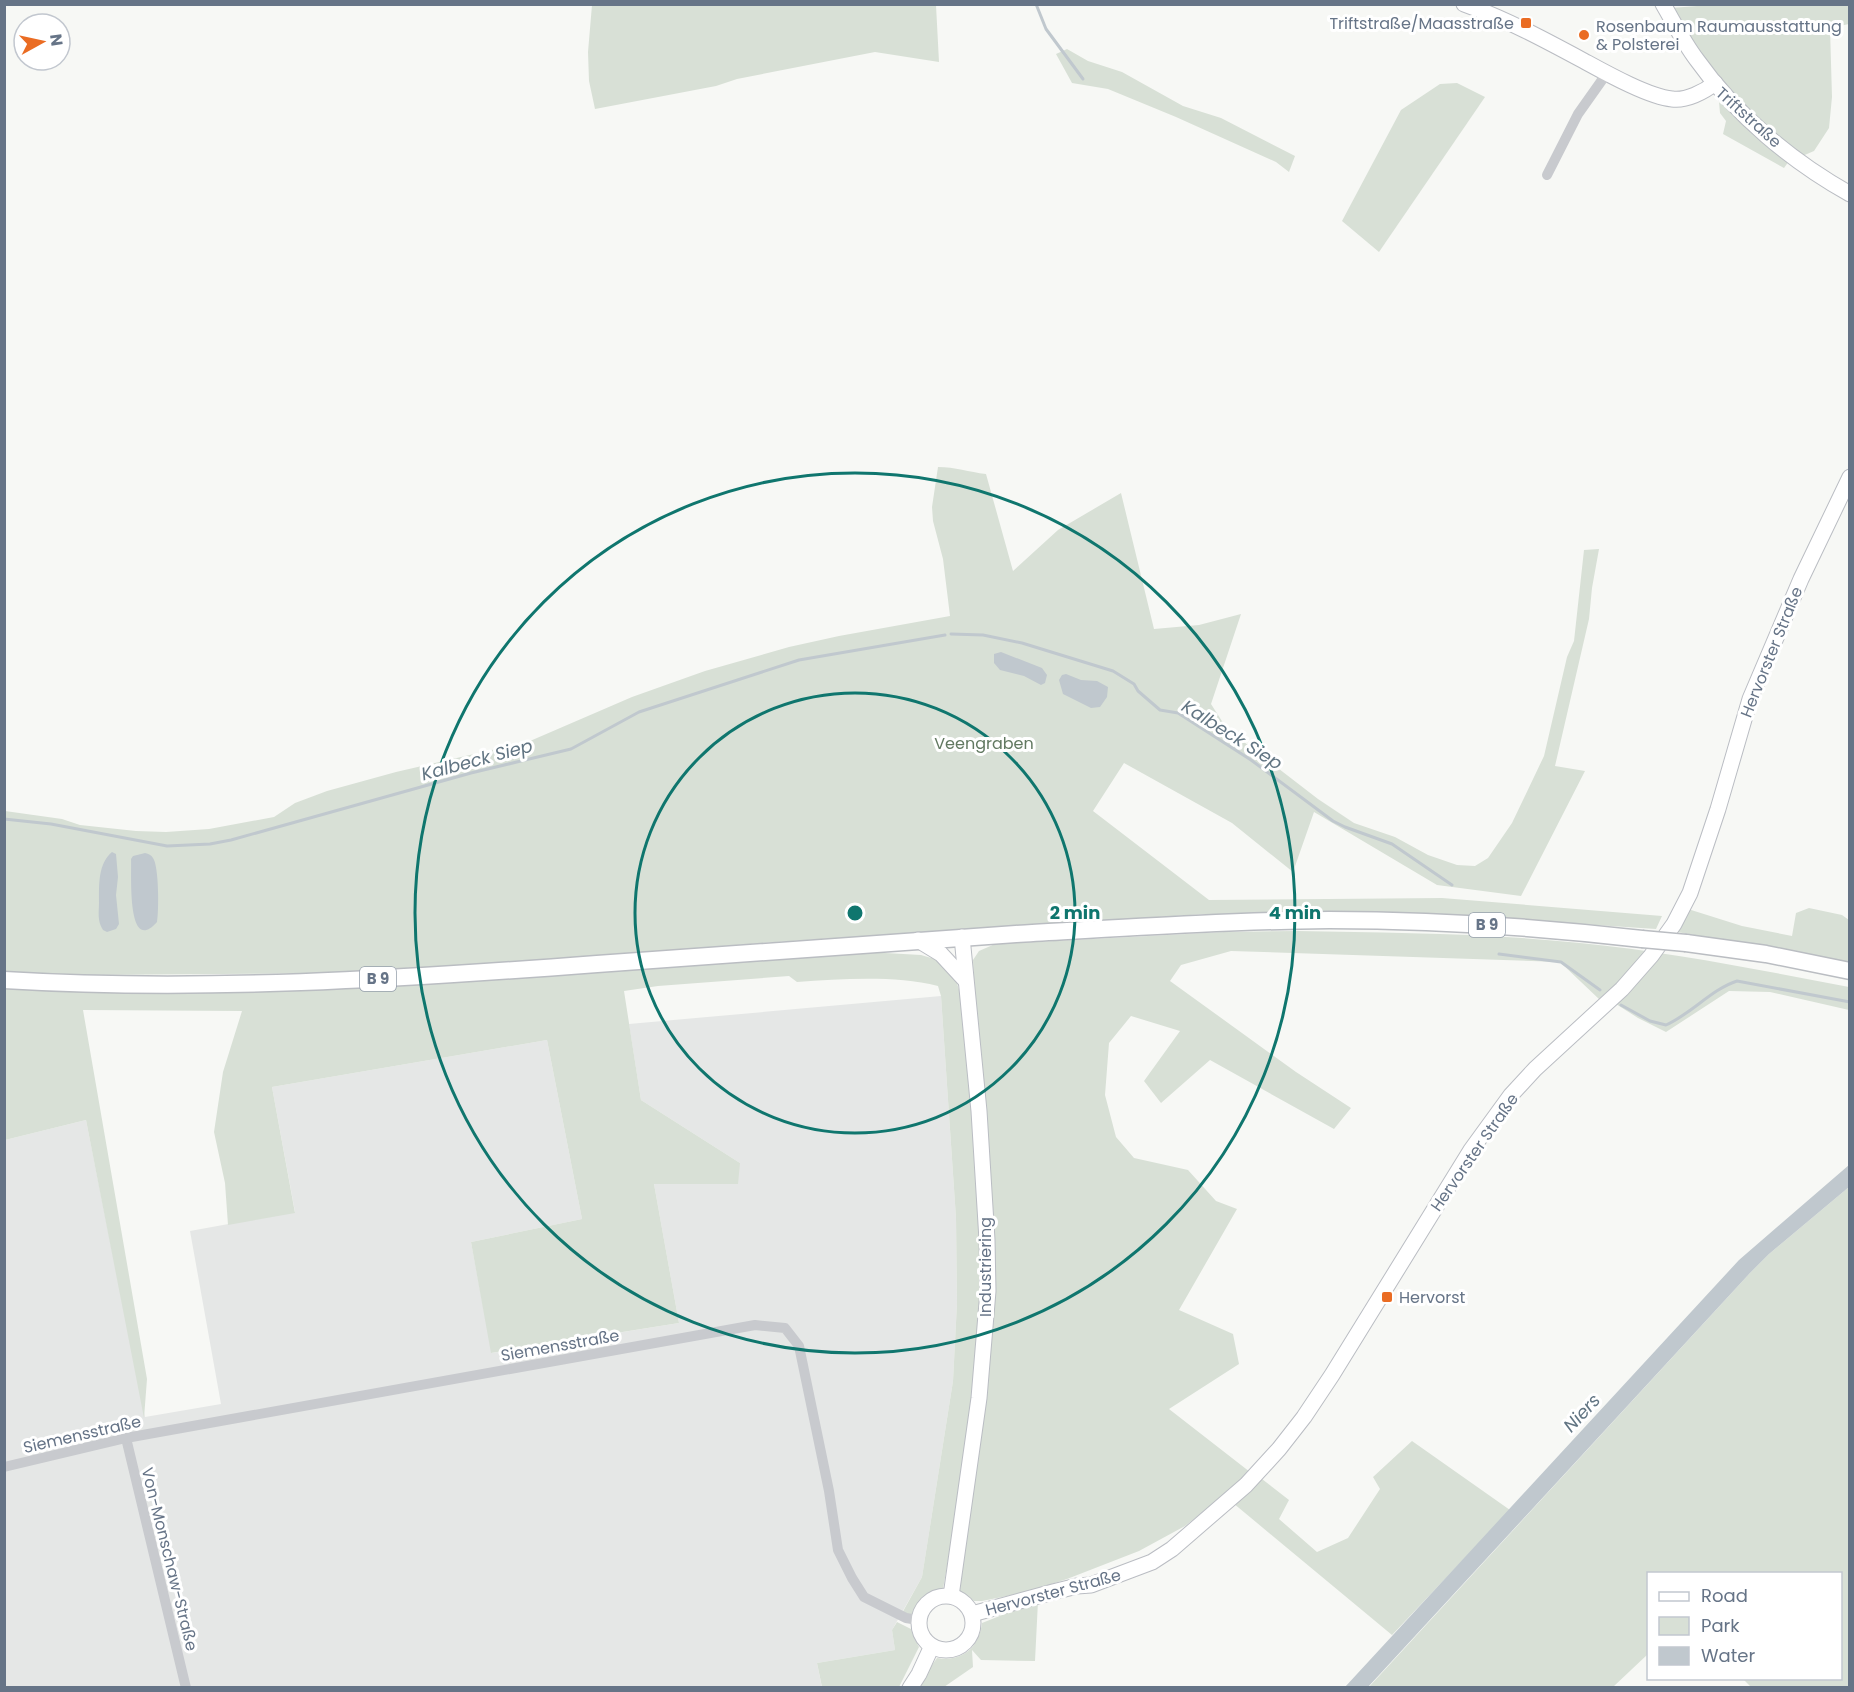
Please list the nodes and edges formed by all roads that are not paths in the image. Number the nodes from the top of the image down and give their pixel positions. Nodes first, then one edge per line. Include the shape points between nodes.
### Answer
1 (1464, 4) edge
2 (1664, 4) edge
3 (1606, 73) junction
4 (1714, 83) junction
5 (1547, 175) dead end
6 (1850, 194) edge
7 (1850, 477) edge
8 (962, 937) junction
9 (918, 940) junction
10 (1850, 971) edge
11 (4, 980) edge
12 (965, 980) junction
13 (126, 1438) junction
14 (4, 1467) edge
15 (951, 1596) junction
16 (972, 1614) junction
17 (918, 1620) junction
18 (931, 1648) junction
19 (186, 1688) edge
20 (910, 1688) edge

1 - 3 street, Triftstraße
2 - 4 street via 1687,47
3 - 4 street, Triftstraße via 1674,99 1688,97
3 - 5 street via 1578,114
4 - 6 street, Triftstraße via 1784,149
7 - 16 street, Hervorster Straße via 1750,699 1698,869 1674,924 1623,989 1551,1053 1511,1095 1471,1150 1304,1417 1246,1485 1152,1562 1091,1585
8 - 9 main road, B 9
8 - 10 main road, B 9, bridge via 1332,920 1529,928 1642,939 1766,954
8 - 12 street, Industriering
9 - 11 main road, B 9 via 408,977 141,985
9 - 12 street via 941,954
12 - 15 street, Industriering via 979,1111 988,1291 979,1398
13 - 14 street, Siemensstraße
13 - 17 street, Siemensstraße via 755,1325 785,1328 799,1346 838,1550 864,1597
13 - 19 street, Von-Monschaw-Straße
15 - 16 street via 965,1603
15 - 17 street via 936,1597 924,1606
16 - 18 street via 972,1632 963,1646 948,1652
17 - 18 street via 921,1636
18 - 20 street

